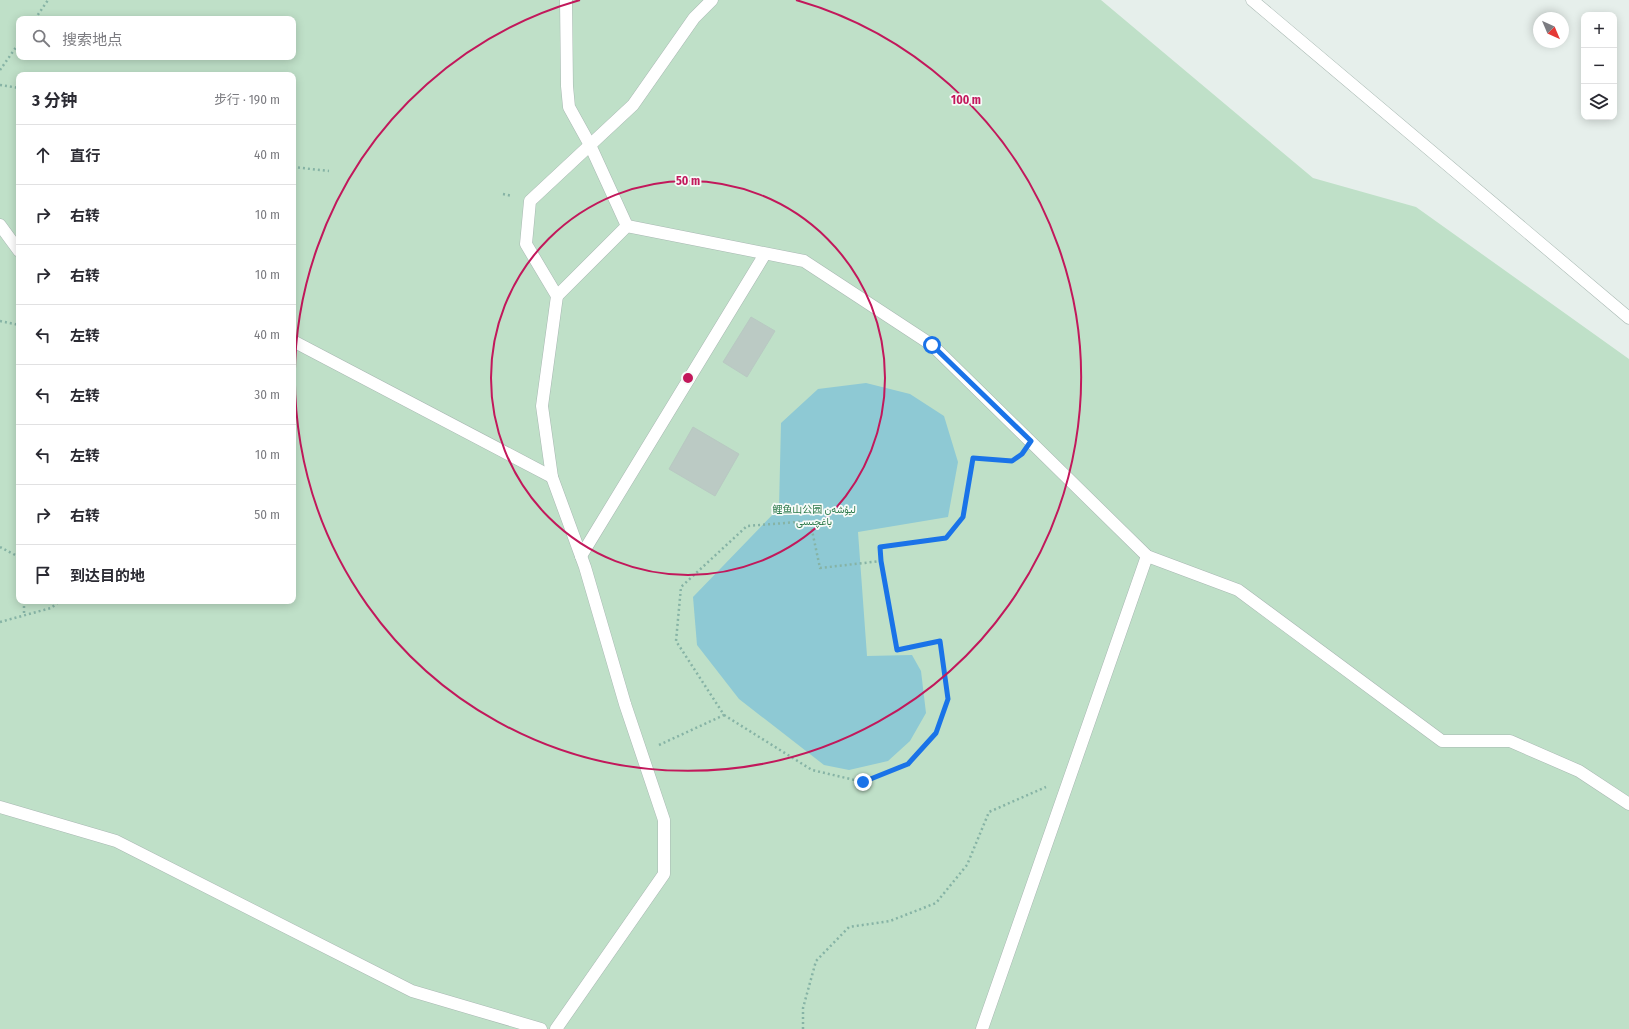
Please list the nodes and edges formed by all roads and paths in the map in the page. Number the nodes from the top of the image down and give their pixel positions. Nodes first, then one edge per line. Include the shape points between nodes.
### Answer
1 (48, 0) edge
2 (566, 0) edge
3 (712, 0) edge
4 (1252, 0) edge
5 (37, 16) edge
6 (16, 47) edge
7 (0, 70) edge
8 (0, 86) edge
9 (16, 88) edge
10 (590, 145) junction
11 (296, 167) edge
12 (329, 171) dead end
13 (0, 225) edge
14 (627, 226) junction
15 (16, 247) edge
16 (765, 254) junction
17 (557, 296) junction
18 (1629, 318) edge
19 (0, 321) edge
20 (16, 324) edge
21 (296, 343) edge
22 (1031, 441) junction
23 (552, 477) junction
24 (0, 547) edge
25 (16, 555) edge
26 (581, 556) junction
27 (1147, 556) junction
28 (881, 561) junction
29 (24, 604) edge
30 (56, 604) edge
31 (24, 616) junction
32 (0, 622) edge
33 (724, 715) junction
34 (641, 753) junction
35 (1070, 776) junction
36 (1629, 804) edge
37 (0, 807) edge
38 (541, 1029) edge
39 (556, 1029) edge
40 (803, 1029) edge
41 (982, 1029) edge

1 - 5 path
2 - 10 street via 569,107
3 - 10 street via 694,18 633,105
4 - 18 street
6 - 7 path
8 - 9 path
10 - 14 street
10 - 17 street via 530,201 526,244
11 - 12 path
13 - 15 street
14 - 16 street
14 - 17 street
16 - 22 street via 804,261 932,345
16 - 26 street
17 - 23 street via 542,406
19 - 20 path
21 - 23 street
22 - 27 street
22 - 28 path via 1022,454 1012,461 973,458 963,517 946,538 880,547
23 - 26 street
24 - 25 path
26 - 34 street
27 - 35 street
27 - 36 street via 1238,590 1442,742 1510,741 1579,771
28 - 33 path via 820,568 810,521 747,526 682,587 676,641
28 - 33 path via 897,650 940,641 948,699 936,733 908,764 863,782 812,770
29 - 31 path
30 - 31 path
31 - 32 path
33 - 34 path
34 - 39 street via 664,820 664,874
35 - 40 path via 989,812 967,865 936,903 890,921 849,927 816,961 803,1008
35 - 41 street
37 - 38 street via 116,841 412,991

